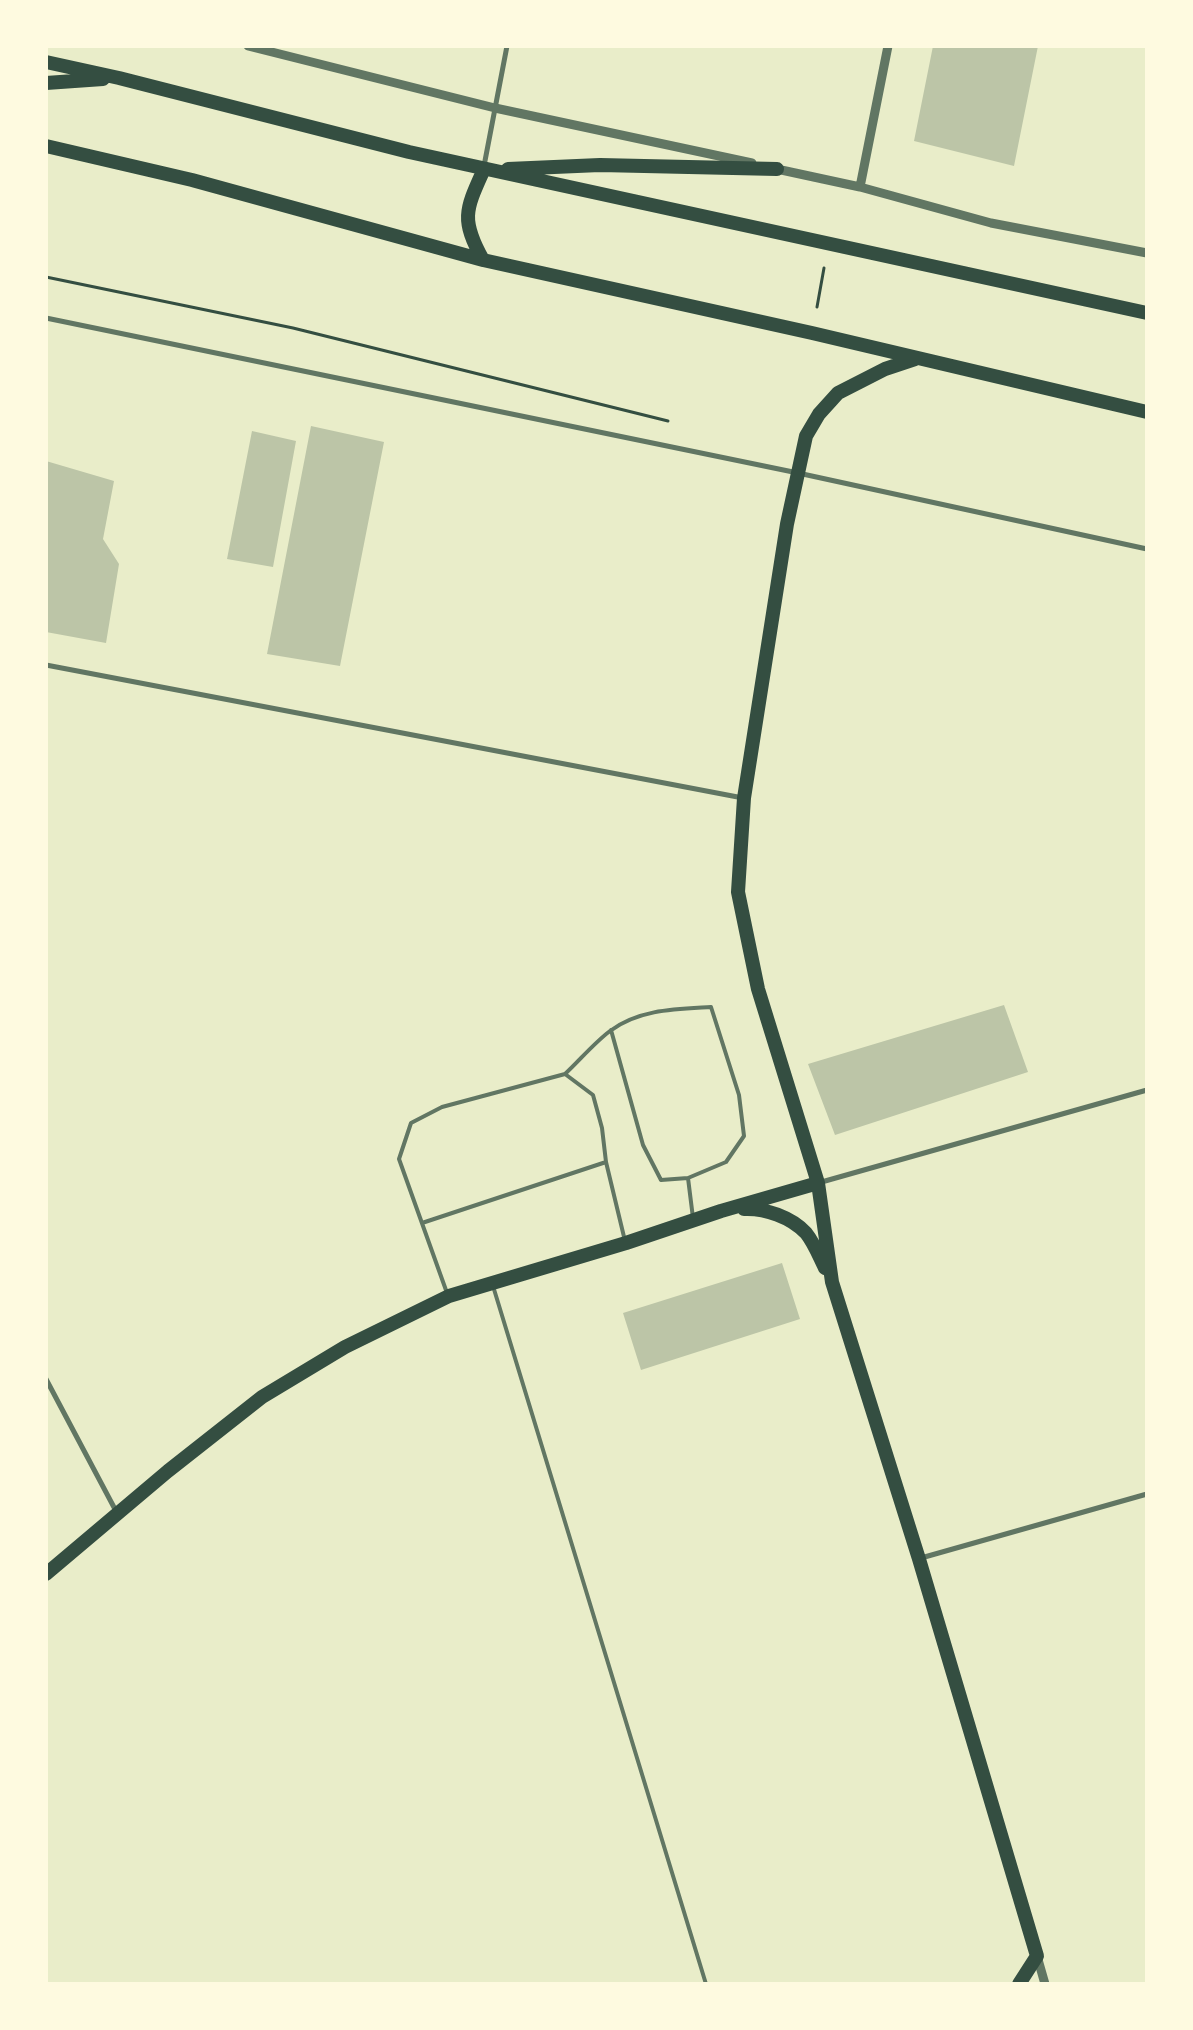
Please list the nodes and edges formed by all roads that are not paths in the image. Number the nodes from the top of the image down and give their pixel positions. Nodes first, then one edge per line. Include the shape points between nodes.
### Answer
1 (248, 46) edge
2 (507, 46) edge
3 (888, 46) edge
4 (46, 62) edge
5 (119, 78) junction
6 (46, 83) edge
7 (494, 108) junction
8 (46, 146) edge
9 (484, 169) junction
10 (777, 169) junction
11 (860, 188) junction
12 (1147, 253) edge
13 (483, 260) junction
14 (1147, 313) edge
15 (46, 318) edge
16 (915, 359) junction
17 (1147, 412) edge
18 (798, 473) junction
19 (1147, 549) edge
20 (46, 665) edge
21 (744, 798) junction
22 (611, 1030) junction
23 (566, 1074) junction
24 (1147, 1090) edge
25 (606, 1162) junction
26 (688, 1178) junction
27 (818, 1183) junction
28 (721, 1211) junction
29 (693, 1221) junction
30 (422, 1223) junction
31 (626, 1244) junction
32 (832, 1282) junction
33 (492, 1283) junction
34 (448, 1296) junction
35 (46, 1379) edge
36 (1147, 1494) edge
37 (118, 1514) junction
38 (919, 1559) junction
39 (46, 1574) edge
40 (1037, 1956) junction
41 (706, 1984) edge
42 (1019, 1984) edge
43 (1045, 1984) edge

1 - 7 street
2 - 7 street
3 - 11 street
4 - 5 highway
5 - 6 highway
5 - 9 highway
7 - 9 street
7 - 10 street
8 - 13 highway via 192,180
9 - 10 highway via 639,165
9 - 13 highway via 467,212 468,229
9 - 14 highway
10 - 11 street
11 - 12 street via 991,223
13 - 16 highway
15 - 18 street
16 - 17 highway
16 - 18 highway via 885,369 838,393 819,414 806,436
18 - 19 street
18 - 21 highway
20 - 21 street
21 - 27 highway via 738,892 758,989
22 - 23 lane
22 - 26 lane via 643,1144 661,1180
22 - 26 lane via 653,1012 711,1007 739,1095 744,1136 726,1162
23 - 25 lane via 593,1095 602,1128
23 - 30 lane via 442,1106 411,1123 399,1159
24 - 27 street
25 - 30 lane
25 - 31 lane
26 - 29 lane
27 - 28 highway
27 - 32 highway
28 - 29 highway
28 - 32 highway via 756,1208 791,1221 805,1232 816,1248
29 - 31 highway
30 - 34 lane
31 - 33 highway
32 - 38 highway
33 - 34 highway
33 - 41 lane
34 - 37 highway via 345,1347 262,1397
35 - 37 street
36 - 38 street
37 - 39 highway
38 - 40 highway
40 - 42 highway
40 - 43 street

